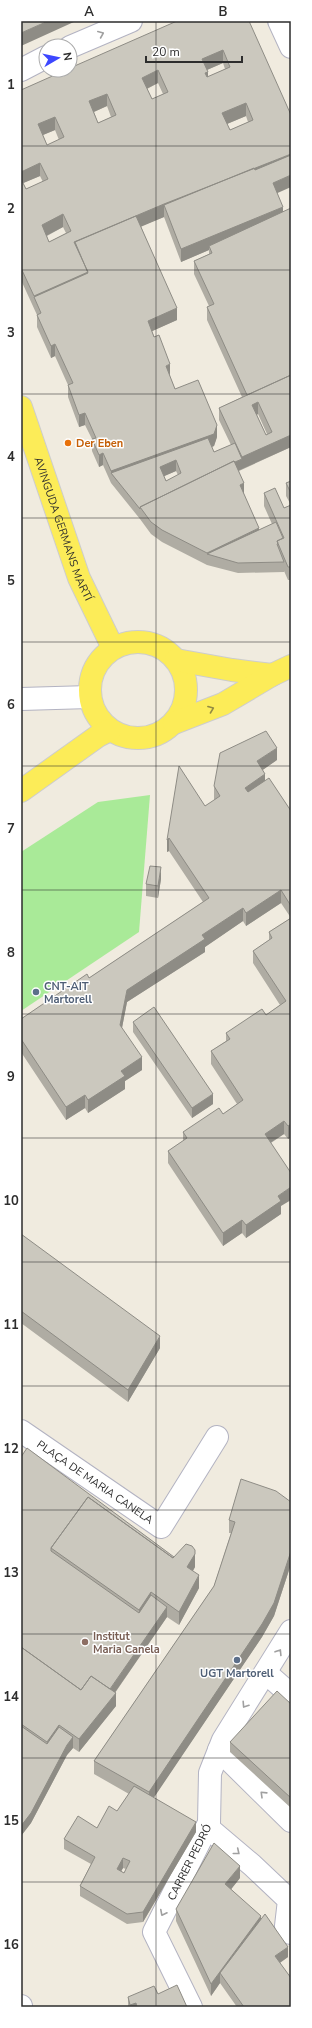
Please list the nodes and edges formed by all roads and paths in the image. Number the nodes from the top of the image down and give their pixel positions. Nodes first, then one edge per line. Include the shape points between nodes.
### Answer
1 (131, 21) edge
2 (279, 21) edge
3 (78, 44) edge
4 (291, 47) edge
5 (38, 61) edge
6 (21, 70) edge
7 (21, 407) edge
8 (113, 648) junction
9 (176, 660) junction
10 (281, 670) edge
11 (90, 697) junction
12 (21, 699) edge
13 (174, 722) junction
14 (110, 730) junction
15 (21, 791) edge
16 (21, 1431) edge
17 (217, 1437) dead end
18 (291, 1631) edge
19 (266, 1672) junction
20 (291, 1695) edge
21 (219, 1750) junction
22 (291, 1821) edge
23 (207, 1827) junction
24 (291, 1933) edge
25 (191, 2007) edge

3 -> 1 street
2 - 4 street
5 - 6 street
7 - 8 main road, AVINGUDA GERMANS MARTÍ via 79,578
8 - 9 main road via 143,642 158,646
8 - 11 main road via 102,657 94,669 90,682
9 - 10 main road via 232,670
9 - 13 main road via 186,685 186,698
13 -> 10 main road via 223,704
11 - 12 street
11 - 14 main road via 93,710
13 - 14 main road via 157,736 141,739 125,737
14 - 15 main road
16 - 17 street, PLAÇA DE MARIA CANELA via 161,1528
19 -> 18 street, CARRER PEDRÓ
19 - 20 street
19 -> 21 street, CARRER PEDRÓ
22 -> 21 street
21 - 23 street, CARRER PEDRÓ via 210,1773
23 -> 24 street via 252,1864 289,1900 286,1926
23 -> 25 street, CARRER PEDRÓ via 154,1932

